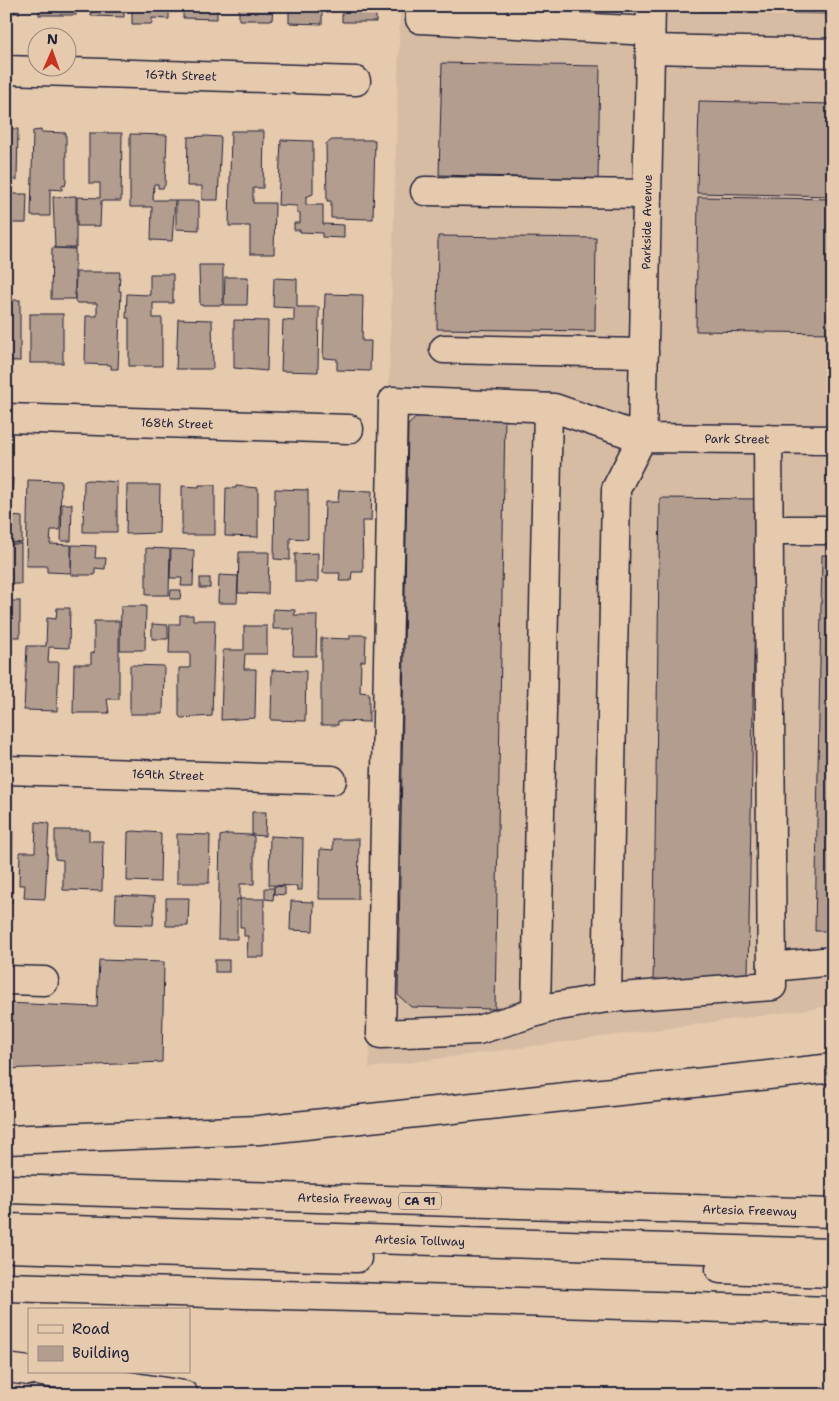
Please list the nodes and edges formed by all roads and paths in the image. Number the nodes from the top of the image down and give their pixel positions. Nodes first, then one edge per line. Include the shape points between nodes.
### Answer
1 (420, 6) edge
2 (650, 28) edge
3 (833, 53) edge
4 (6, 70) edge
5 (356, 81) dead end
6 (425, 191) dead end
7 (647, 194) junction
8 (444, 349) dead end
9 (644, 353) junction
10 (548, 408) junction
11 (6, 418) edge
12 (349, 430) dead end
13 (642, 438) junction
14 (768, 439) junction
15 (833, 440) edge
16 (769, 530) junction
17 (833, 530) edge
18 (6, 770) edge
19 (332, 780) dead end
20 (833, 961) edge
21 (772, 967) junction
22 (6, 980) edge
23 (44, 981) dead end
24 (607, 998) junction
25 (536, 1012) junction
26 (833, 1068) edge
27 (6, 1140) edge
28 (6, 1189) edge
29 (833, 1213) edge
30 (6, 1228) edge
31 (6, 1248) edge
32 (833, 1253) edge
33 (833, 1273) edge
34 (6, 1287) edge
35 (833, 1311) edge
36 (6, 1368) edge
37 (28, 1371) edge
38 (54, 1374) edge
39 (184, 1395) edge

1 - 2 main road via 420,19
2 - 3 main road
2 - 7 main road, Parkside Avenue
4 - 5 main road, 167th Street
6 - 7 main road
7 - 9 main road, Parkside Avenue
8 - 9 main road
9 - 13 main road, Parkside Avenue
10 - 13 main road, Park Street
10 - 25 main road
10 - 25 main road, Park Street via 393,401 381,1034 478,1030
11 - 12 main road, 168th Street
13 - 14 main road, Park Street
13 - 24 main road via 616,489
14 - 15 main road, Park Street
14 - 16 main road
16 - 17 main road
16 - 21 main road
18 - 19 main road, 169th Street
20 - 21 main road
21 - 24 main road via 772,986
22 - 23 main road
24 - 25 main road
26 - 27 main road via 259,1130
28 - 29 main road, Artesia Freeway / CA 91
30 - 32 main road, Artesia Tollway
31 - 33 main road, Artesia Tollway
34 - 35 main road
36 - 37 main road
38 - 39 main road

